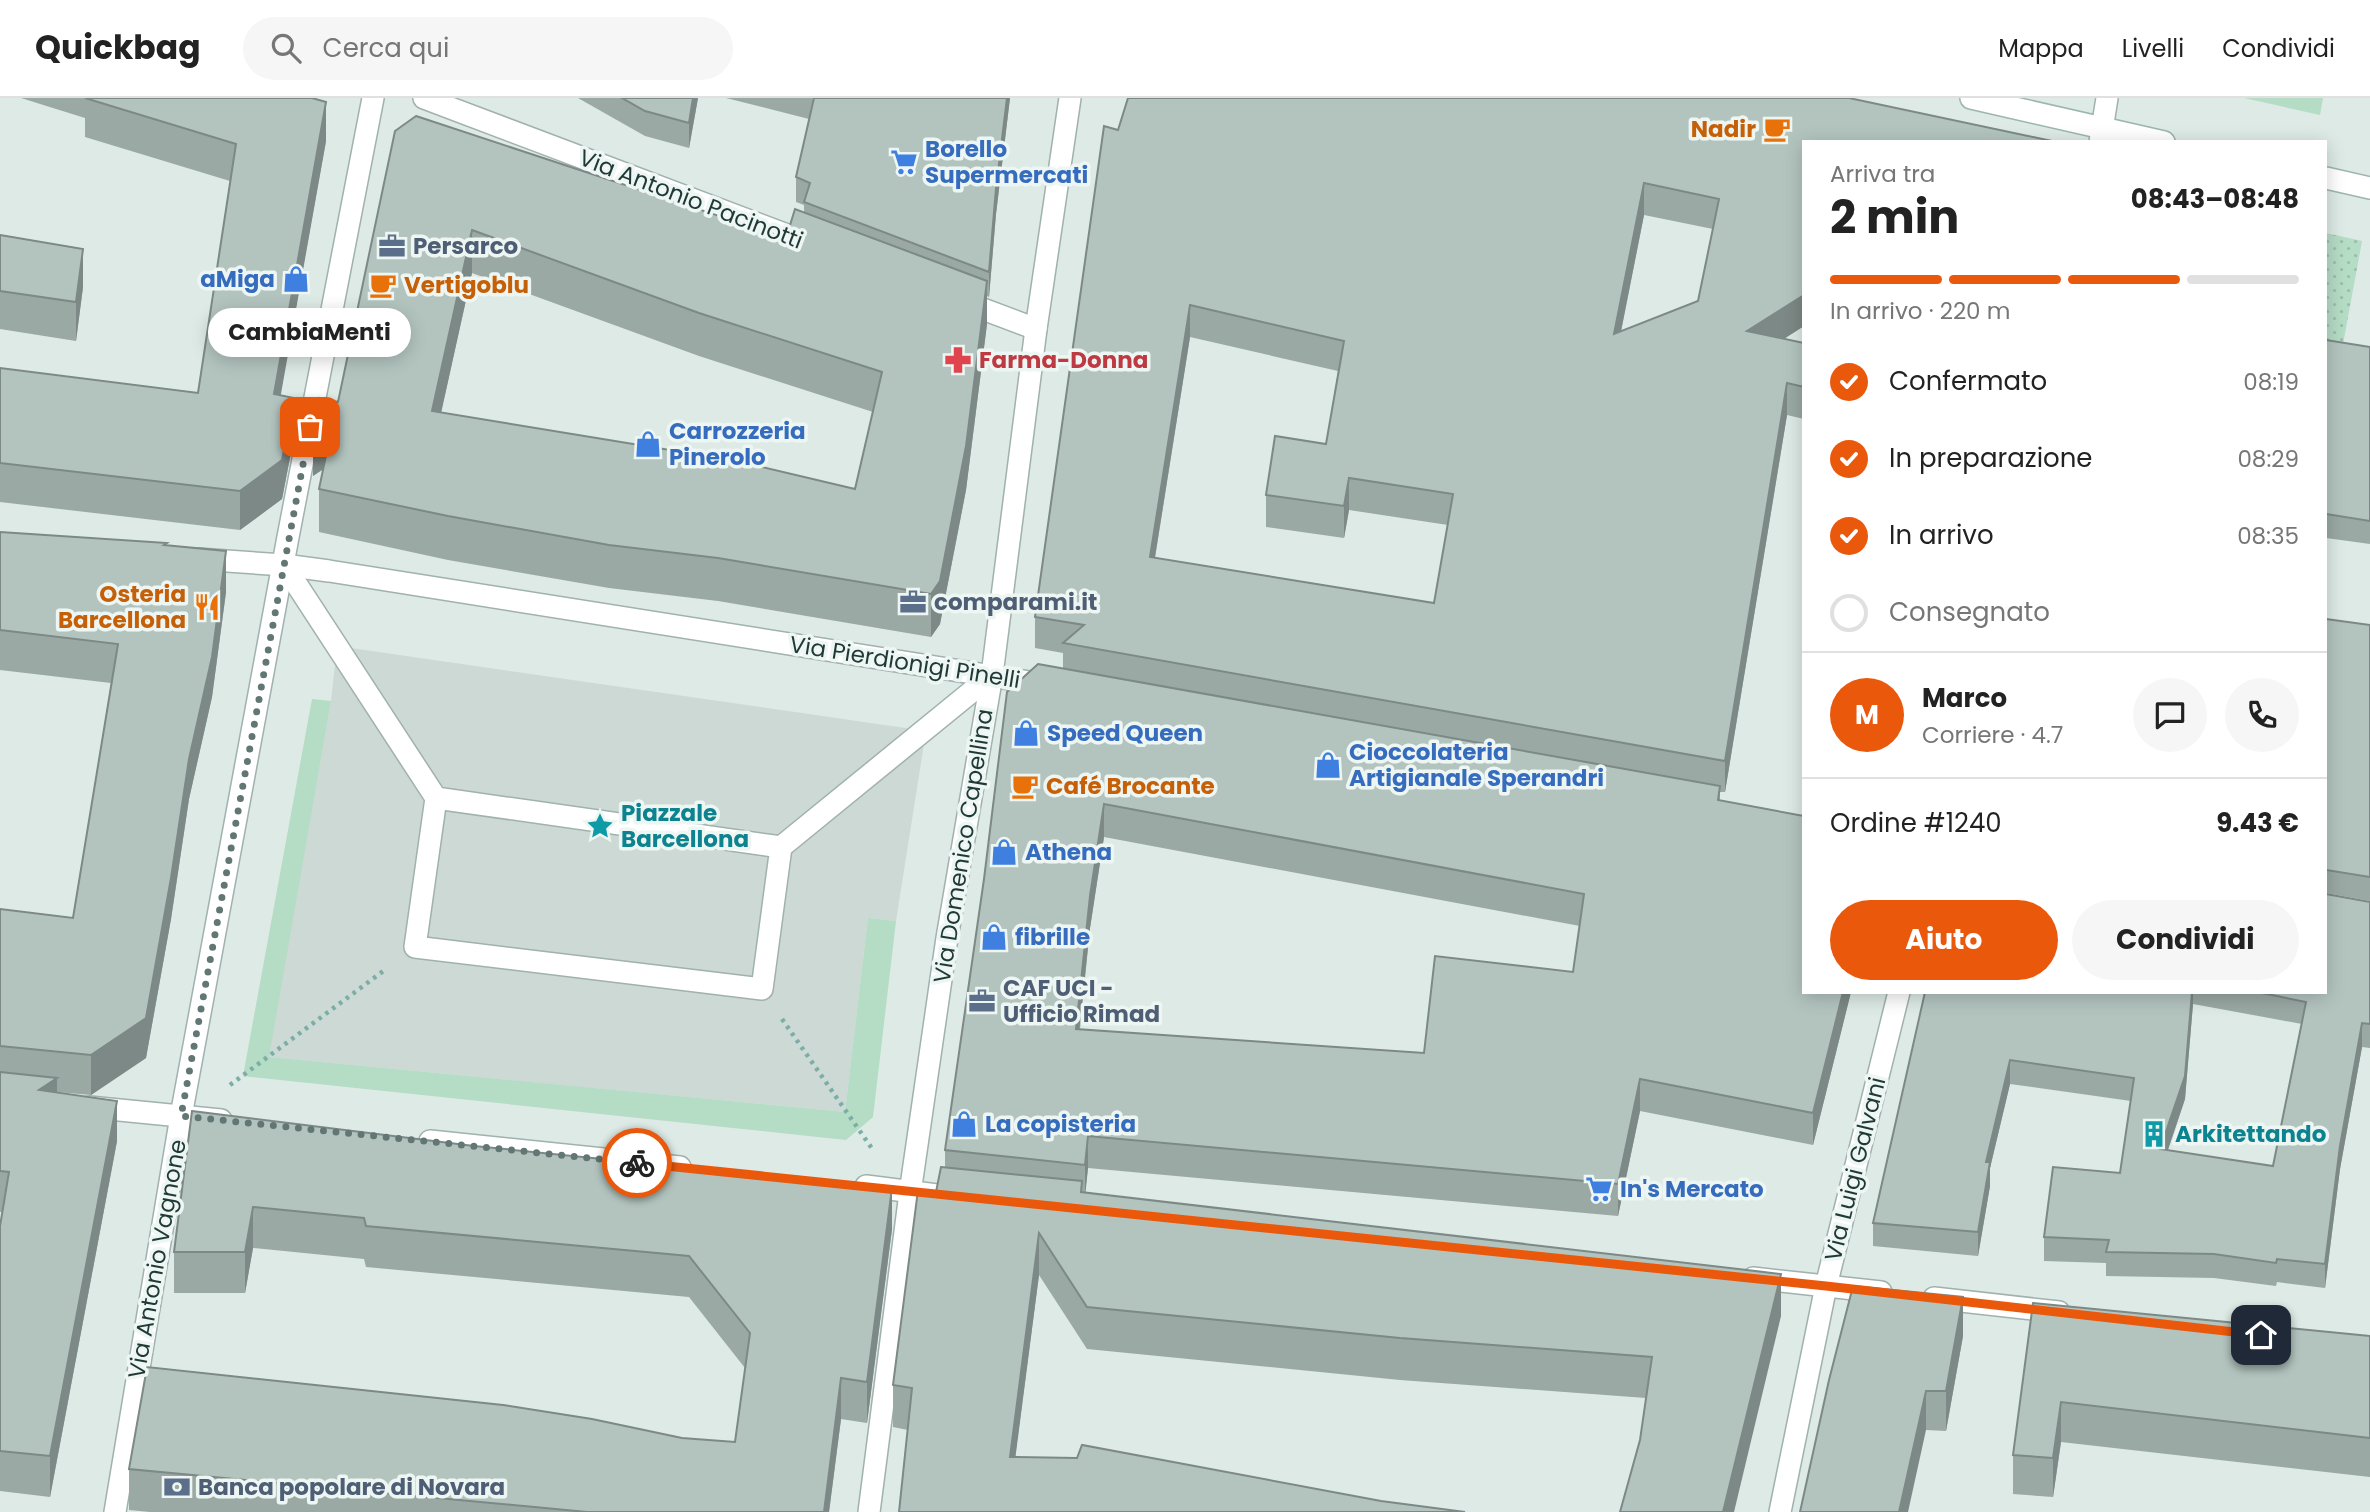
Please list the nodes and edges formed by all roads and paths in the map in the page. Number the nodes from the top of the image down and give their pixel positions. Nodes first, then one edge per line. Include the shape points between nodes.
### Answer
1 (373, 98) edge
2 (424, 98) edge
3 (1070, 98) edge
4 (1971, 98) edge
5 (2106, 98) edge
6 (2101, 135) edge
7 (2146, 140) edge
8 (2327, 178) edge
9 (2370, 188) edge
10 (828, 250) edge
11 (945, 295) edge
12 (1036, 329) junction
13 (175, 558) edge
14 (284, 565) junction
15 (992, 674) junction
16 (1074, 689) edge
17 (436, 798) junction
18 (781, 847) junction
19 (415, 947) junction
20 (762, 989) junction
21 (1899, 994) edge
22 (223, 1089) dead end
23 (67, 1105) edge
24 (181, 1116) junction
25 (246, 1123) edge
26 (410, 1139) edge
27 (874, 1151) dead end
28 (696, 1169) edge
29 (846, 1184) edge
30 (910, 1192) junction
31 (964, 1198) edge
32 (1728, 1276) edge
33 (1826, 1286) junction
34 (2084, 1315) edge
35 (115, 1512) edge
36 (869, 1512) edge
37 (1780, 1512) edge

1 - 14 street, Via Antonio Vagnone
2 - 10 street, Via Antonio Pacinotti
3 - 12 street, Via Domenico Capellina
4 - 6 street
5 - 6 street
6 - 7 street
8 - 9 street
11 - 12 street
12 - 15 street, Via Domenico Capellina
13 - 14 street, Via Pierdionigi Pinelli
14 - 15 street, Via Pierdionigi Pinelli
14 - 17 street
14 - 24 street, Via Antonio Vagnone
15 - 16 street, Via Pierdionigi Pinelli
15 - 18 street
15 - 30 street, Via Domenico Capellina
17 - 18 street
17 - 19 street
18 - 20 street
19 - 20 street
19 - 22 path
20 - 27 path
21 - 33 street, Via Luigi Galvani
23 - 24 street
24 - 25 street
24 - 35 street, Via Antonio Vagnone
26 - 28 street
29 - 30 street
30 - 31 street
30 - 36 street, Via Domenico Capellina
32 - 33 street
33 - 34 street
33 - 37 street, Via Luigi Galvani

